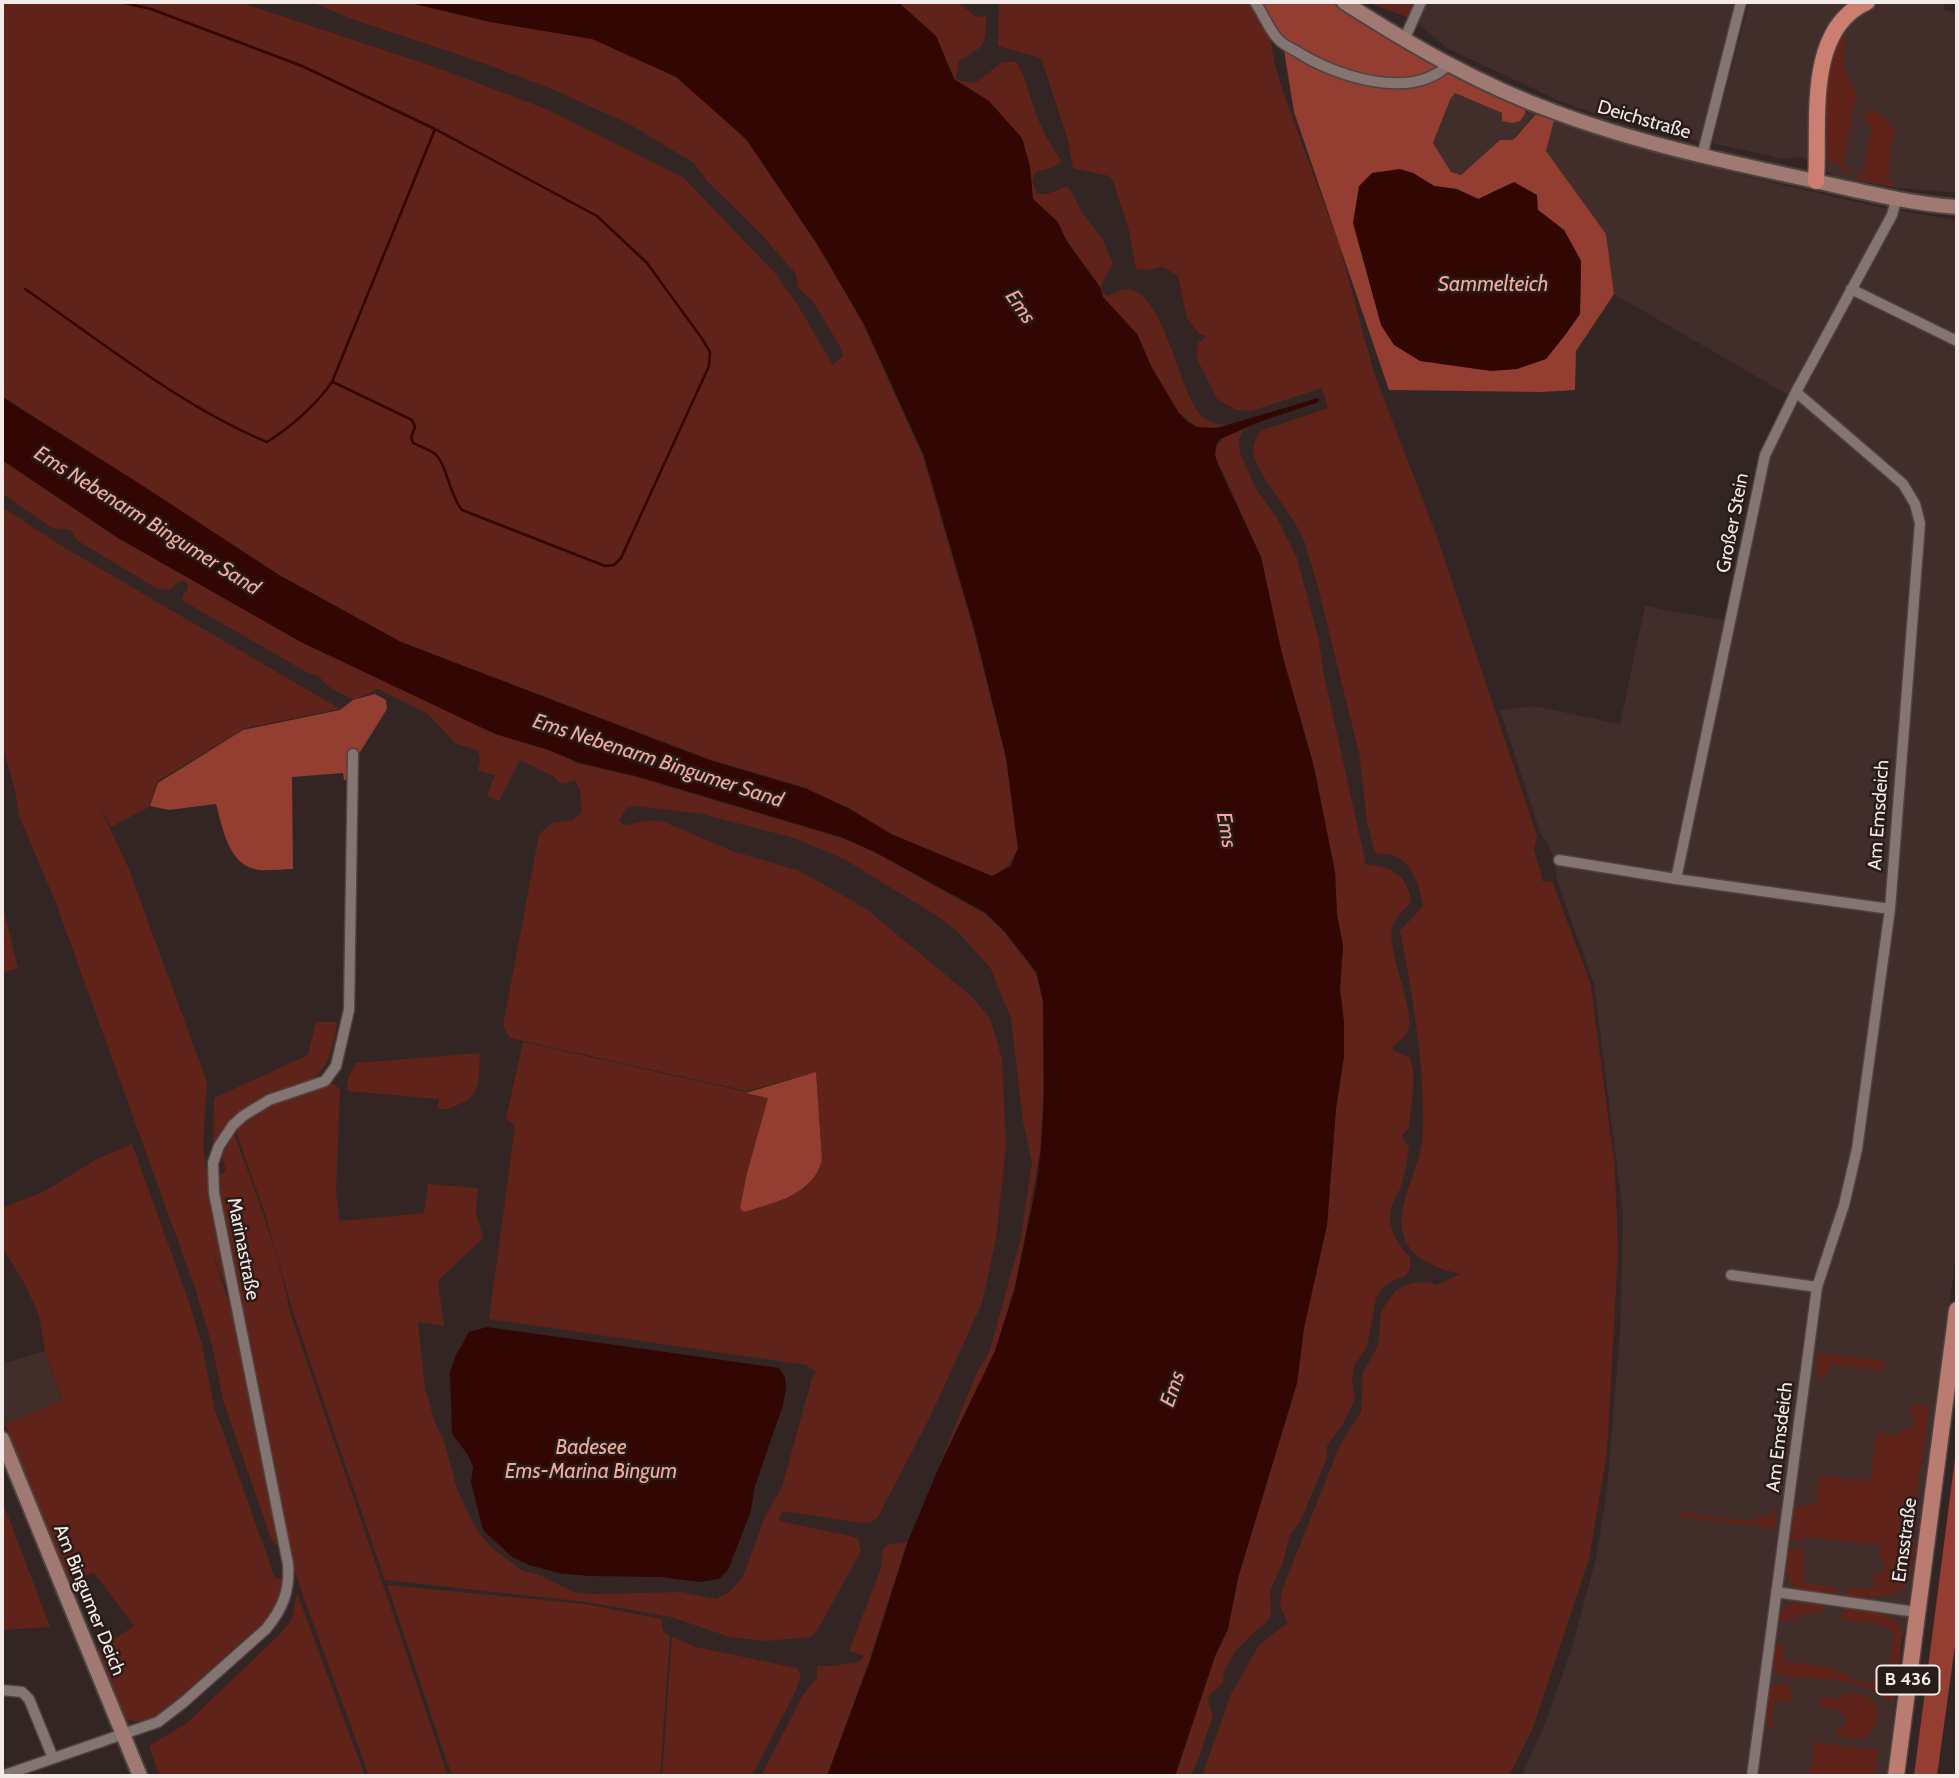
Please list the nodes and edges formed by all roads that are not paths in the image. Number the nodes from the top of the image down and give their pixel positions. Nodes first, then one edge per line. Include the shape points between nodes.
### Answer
1 (1255, 2) edge
2 (1344, 2) edge
3 (1421, 2) edge
4 (1741, 2) edge
5 (1867, 2) edge
6 (1404, 40) junction
7 (1449, 64) junction
8 (1702, 156) junction
9 (1816, 181) junction
10 (1896, 200) junction
11 (1957, 207) edge
12 (1851, 289) junction
13 (1957, 341) edge
14 (1796, 393) junction
15 (353, 754) dead end
16 (1559, 860) dead end
17 (1676, 879) junction
18 (1890, 909) junction
19 (1731, 1275) dead end
20 (1817, 1287) junction
21 (1957, 1310) edge
22 (2, 1439) edge
23 (1776, 1592) junction
24 (1916, 1612) junction
25 (2, 1690) edge
26 (123, 1735) junction
27 (53, 1758) junction
28 (22, 1774) edge
29 (2, 1776) edge
30 (140, 1776) edge
31 (1752, 1776) edge
32 (1896, 1776) edge

1 - 7 street via 1279,41 1335,72 1397,82 1434,76
2 - 6 main road, Deichstraße
3 - 6 street
4 - 8 street
5 - 9 highway via 1837,25 1827,47 1818,101
6 - 7 main road, Deichstraße
7 - 8 main road, Deichstraße via 1554,112
8 - 9 main road, Deichstraße
9 - 10 main road, Deichstraße
10 - 11 main road, Deichstraße
10 - 12 street, Großer Stein
12 - 13 street
12 - 14 street, Großer Stein
14 - 17 street, Großer Stein via 1759,476
14 - 18 street, Am Emsdeich via 1903,484 1920,523
15 - 26 street, Marinastraße via 349,1010 336,1066 325,1080 269,1100 243,1116 219,1146 213,1163 214,1193 288,1564 288,1587 282,1606 266,1629 158,1722
16 - 17 street
17 - 18 street
18 - 20 street, Am Emsdeich via 1857,1149
19 - 20 street
20 - 23 street, Am Emsdeich
21 - 24 main road, Emsstraße / B 436
22 - 26 main road, Am Bingumer Deich
23 - 24 street
23 - 31 street, Am Emsdeich
24 - 32 main road, Emsstraße / B 436
25 - 27 street via 22,1692 29,1699
26 - 27 street, Marinastraße
26 - 30 main road, Am Bingumer Deich
27 - 28 street, Marinastraße
28 - 29 street, Marinastraße

